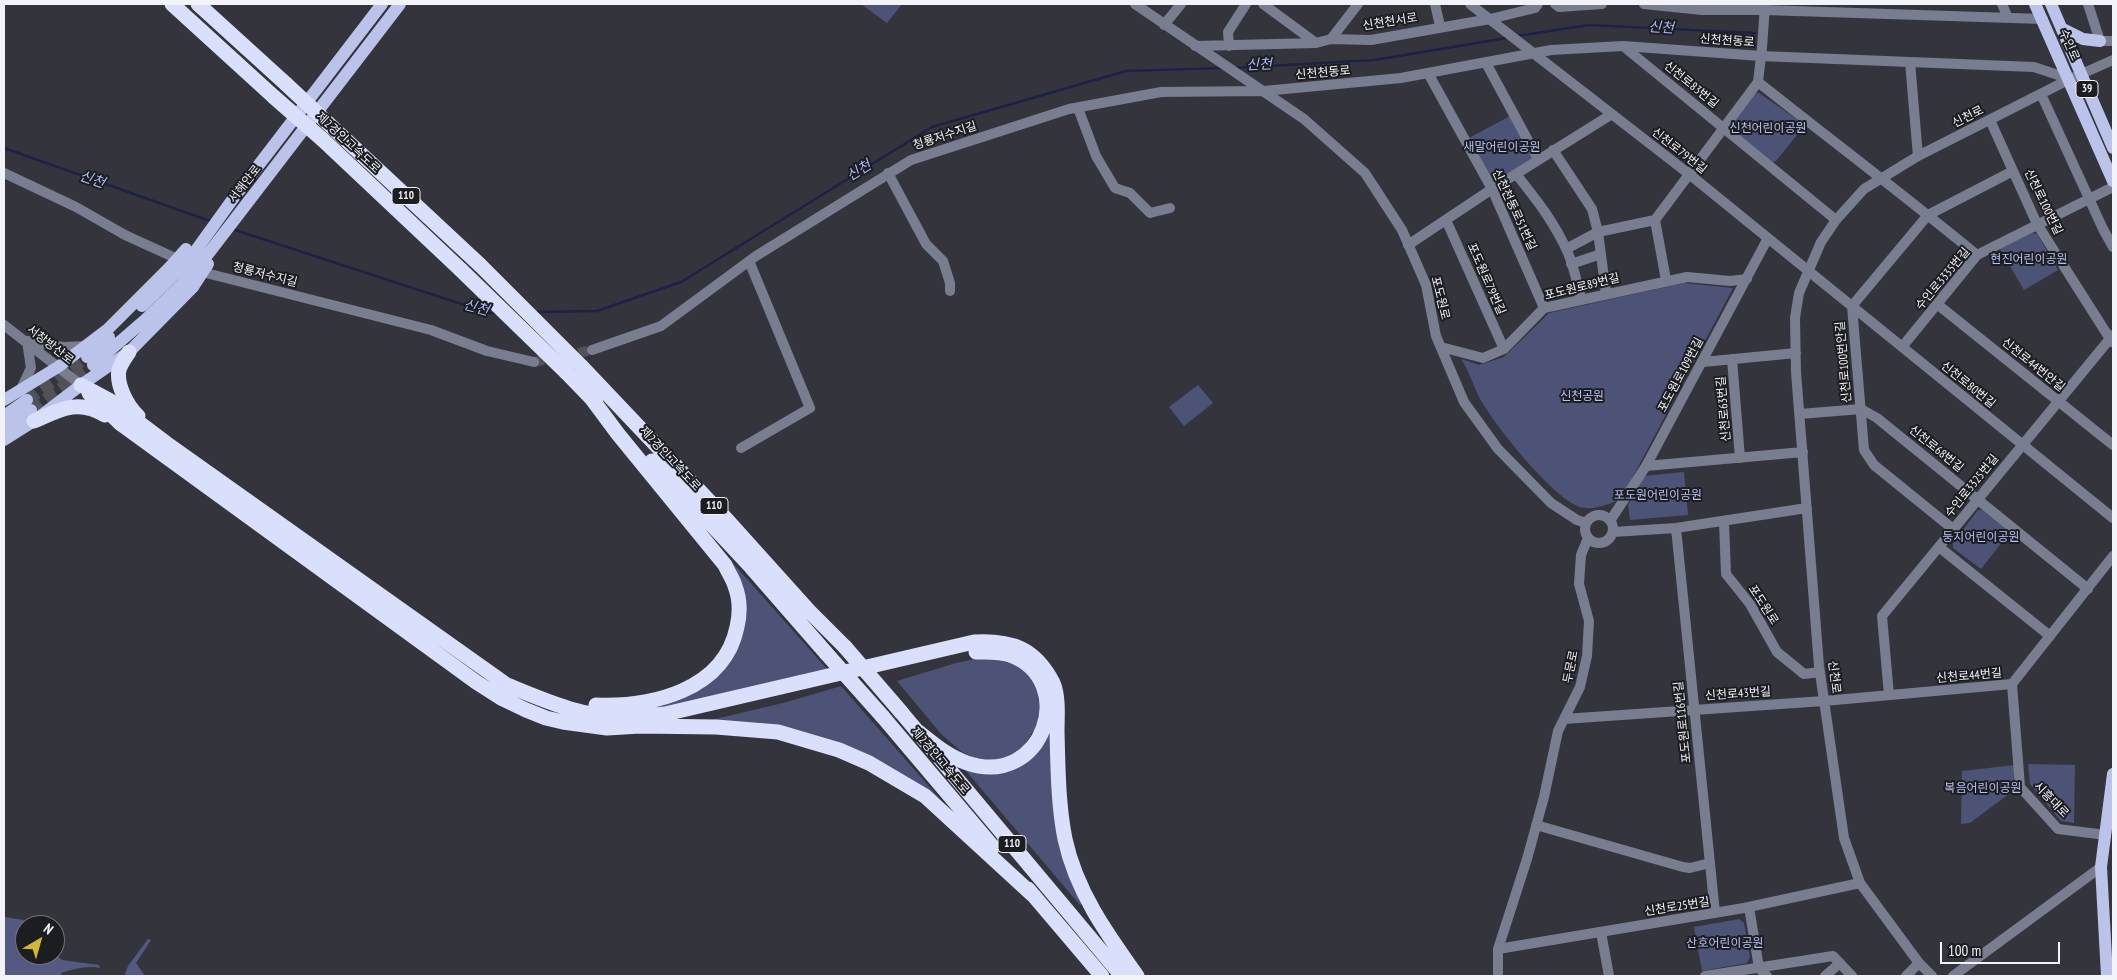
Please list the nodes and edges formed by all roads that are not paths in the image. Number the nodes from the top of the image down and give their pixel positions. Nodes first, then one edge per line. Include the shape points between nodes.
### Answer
1 (172, 4) edge
2 (198, 4) edge
3 (382, 4) edge
4 (400, 4) edge
5 (1135, 4) edge
6 (1181, 4) edge
7 (1246, 4) edge
8 (1263, 4) edge
9 (1358, 4) edge
10 (1435, 4) edge
11 (1470, 4) edge
12 (1538, 4) edge
13 (1555, 4) edge
14 (1602, 4) edge
15 (1644, 4) edge
16 (1879, 4) edge
17 (2002, 4) edge
18 (2036, 4) edge
19 (2051, 4) edge
20 (2088, 4) edge
21 (1764, 10) edge
22 (1884, 15) junction
23 (2008, 18) junction
24 (1490, 19) junction
25 (2043, 19) junction
26 (1164, 26) junction
27 (1440, 26) junction
28 (2063, 29) junction
29 (1331, 39) junction
30 (2100, 41) junction
31 (2113, 41) edge
32 (1316, 43) junction
33 (1229, 46) junction
34 (1623, 46) junction
35 (1198, 48) junction
36 (1762, 52) junction
37 (1533, 53) junction
38 (2113, 60) edge
39 (1910, 62) junction
40 (1486, 63) junction
41 (1428, 73) junction
42 (2075, 76) junction
43 (1758, 82) junction
44 (1260, 89) junction
45 (2041, 94) junction
46 (1078, 108) junction
47 (1612, 114) junction
48 (1990, 120) junction
49 (1724, 127) junction
50 (2113, 148) edge
51 (1553, 150) junction
52 (1918, 156) junction
53 (1538, 159) junction
54 (2014, 171) junction
55 (4, 173) edge
56 (888, 174) junction
57 (1516, 174) junction
58 (1689, 174) junction
59 (1879, 178) junction
60 (2113, 181) edge
61 (2113, 187) edge
62 (1492, 189) junction
63 (2089, 199) junction
64 (1170, 208) dead end
65 (1928, 215) junction
66 (1446, 220) junction
67 (1655, 220) junction
68 (1836, 220) junction
69 (2037, 224) junction
70 (1598, 232) junction
71 (1768, 238) junction
72 (1408, 246) junction
73 (2113, 247) edge
74 (1566, 249) junction
75 (1601, 254) junction
76 (199, 256) junction
77 (1977, 256) junction
78 (749, 261) junction
79 (1571, 264) junction
80 (1808, 270) junction
81 (181, 277) junction
82 (1747, 279) junction
83 (1666, 280) junction
84 (950, 291) dead end
85 (1606, 293) junction
86 (1581, 298) junction
87 (1938, 304) junction
88 (1852, 306) junction
89 (1544, 308) junction
90 (4, 325) edge
91 (2112, 339) edge
92 (27, 341) junction
93 (1902, 347) junction
94 (1441, 348) junction
95 (1504, 349) junction
96 (592, 350) tunnel mouth
97 (129, 352) junction
98 (1796, 353) junction
99 (88, 356) junction
100 (1732, 359) junction
101 (534, 362) tunnel mouth
102 (1703, 362) junction
103 (58, 367) junction
104 (81, 385) junction
105 (589, 396) junction
106 (4, 400) edge
107 (2058, 401) junction
108 (28, 405) junction
109 (1861, 409) junction
110 (1800, 414) junction
111 (4, 416) edge
112 (121, 424) junction
113 (4, 426) edge
114 (4, 440) edge
115 (166, 443) junction
116 (2022, 445) junction
117 (2113, 445) edge
118 (740, 448) dead end
119 (1802, 452) junction
120 (1740, 458) junction
121 (1646, 466) junction
122 (1978, 499) junction
123 (1807, 508) junction
124 (2113, 518) edge
125 (1610, 520) junction
126 (1724, 522) junction
127 (1586, 523) junction
128 (1676, 528) junction
129 (1953, 529) junction
130 (1613, 532) junction
131 (1588, 538) junction
132 (1938, 547) junction
133 (2113, 556) edge
134 (2088, 588) junction
135 (2050, 636) junction
136 (1820, 672) junction
137 (2012, 684) junction
138 (1889, 695) junction
139 (1824, 701) junction
140 (553, 704) junction
141 (1695, 710) junction
142 (1564, 719) junction
143 (640, 726) junction
144 (916, 730) junction
145 (2112, 783) edge
146 (1536, 825) junction
147 (2106, 835) junction
148 (1710, 863) junction
149 (2101, 867) junction
150 (1860, 883) junction
151 (1035, 897) junction
152 (1749, 907) junction
153 (1716, 913) junction
154 (1601, 932) junction
155 (1498, 949) junction
156 (1840, 963) junction
157 (1919, 963) junction
158 (1759, 968) junction
159 (1102, 976) edge
160 (1122, 976) edge
161 (1137, 976) edge
162 (1498, 976) edge
163 (1609, 976) edge
164 (1705, 976) edge
165 (1767, 976) edge
166 (1825, 976) edge
167 (1852, 976) edge
168 (1906, 976) edge
169 (1932, 976) edge
170 (1953, 976) edge
171 (2107, 976) edge

1 - 105 highway, 제2경인고속도로 / 110, bridge via 322,139
2 - 144 highway, 제2경인고속도로 / 110, bridge via 480,265 581,366 845,647
3 - 76 main road, 서해안로 via 202,236
4 - 76 main road, 서해안로 via 216,245
5 - 26 street
6 - 26 street
7 - 33 street via 1228,32
8 - 32 street
9 - 29 street
10 - 27 street
11 - 24 street, 신천로79번길
12 - 24 street, 신천천서로 via 1535,8
13 - 14 street via 1559,7
15 - 21 street via 1702,10
16 - 22 street
17 - 23 street
18 - 25 main road, 수인로 / 39
19 - 28 main road, 수인로 / 39
20 - 30 street
21 - 22 street
21 - 36 street
22 - 23 street
23 - 25 street
24 - 27 street, 신천천서로
24 - 37 street, 신천로79번길
25 - 42 main road, 수인로 / 39
26 - 35 street
27 - 29 street, 신천천서로 via 1371,40
28 - 30 main road via 2083,39
28 - 42 main road, 수인로 / 39
29 - 32 street, 신천천서로
30 - 31 street
32 - 33 street
33 - 35 street
34 - 36 street, 신천천동로
34 - 37 street, 신천천동로
34 - 49 street, 신천로83번길
35 - 44 street, 포도원로
36 - 39 street, 신천천동로
36 - 43 street
37 - 40 street, 신천천동로
37 - 47 street, 신천로79번길
38 - 42 street, 신천로
39 - 42 street, 신천천동로 via 2034,67
39 - 52 street
40 - 41 street, 신천천동로
40 - 53 street
41 - 44 street, 신천천동로
41 - 62 street, 신천천동로51번길
42 - 45 street, 신천로
42 - 50 main road, 수인로 / 39
42 - 60 main road, 수인로 / 39
43 - 49 street
43 - 59 street
44 - 46 street, 청룡저수지길 via 1161,92
44 - 72 street, 포도원로 via 1304,119 1364,173 1402,230
45 - 48 street, 신천로
45 - 63 street
46 - 56 street, 청룡저수지길 via 911,160
46 - 64 street via 1096,156 1115,188 1130,192 1150,213
47 - 51 street
47 - 58 street, 신천로79번길
48 - 52 street, 신천로
48 - 54 street, 신천로100번길
49 - 58 street
49 - 68 street, 신천로83번길
51 - 53 street
51 - 70 street via 1592,208
52 - 59 street, 신천로
53 - 57 street
54 - 65 street, 신천로100번안길
54 - 69 street, 신천로100번길
55 - 101 street, 청룡저수지길 via 210,274 431,330 487,351
56 - 78 street, 청룡저수지길
56 - 84 street via 926,244 943,261
57 - 62 street
57 - 74 street via 1542,206
58 - 67 street
58 - 71 street, 신천로79번길
59 - 65 street
59 - 68 street, 신천로 via 1864,188
61 - 63 street, 수인로3335번길
62 - 66 street
62 - 89 street, 신천천동로51번길
63 - 69 street, 수인로3335번길
63 - 73 street
65 - 77 street
65 - 88 street, 신천로100번안길
66 - 72 street
66 - 95 street, 포도원로79번길
67 - 70 street
67 - 83 street
68 - 80 street, 신천로
69 - 77 street, 수인로3335번길
69 - 91 street, 신천로100번길
70 - 74 street
70 - 75 street
71 - 80 street, 신천로79번길
71 - 82 street, 포도원로109번길
72 - 94 street, 포도원로 via 1426,285
74 - 79 street
75 - 79 street
75 - 85 street
76 - 81 main road, bridge
76 - 81 main road, 서해안로, bridge
77 - 87 street, 수인로3335번길
78 - 96 street, 청룡저수지길 via 661,326
78 - 118 street via 810,408
79 - 86 street
80 - 88 street, 신천로80번길
80 - 98 street, 신천로 via 1799,293 1795,318
81 - 97 main road
81 - 99 main road via 108,329
81 - 99 main road, 서해안로 via 129,335
82 - 83 street, 포도원로89번길 via 1730,281 1687,277
82 - 102 street, 포도원로109번길
83 - 85 street, 포도원로89번길
85 - 86 street, 포도원로89번길
86 - 89 street, 포도원로89번길
87 - 93 street, 수인로3335번길
87 - 107 street, 신천로44번안길
88 - 93 street, 신천로80번길
88 - 109 street, 신천로100번안길
89 - 95 street, 포도원로89번길
90 - 92 street, 서창방산로
91 - 107 street, 수인로3325번길
92 - 99 street via 63,347
92 - 103 street, 서창방산로
92 - 108 street via 30,368
93 - 116 street, 신천로80번길
94 - 95 street, 포도원로89번길 via 1483,358
94 - 127 street, 포도원로 via 1464,402 1498,450 1551,503
97 - 104 main road
97 - 115 highway via 119,371 119,384 131,410
98 - 100 street
98 - 110 street, 신천로
99 - 103 main road
100 - 102 street
100 - 120 street, 신천로63번길
102 - 121 street, 포도원로109번길
103 - 104 street, 서창방산로
103 - 108 main road
104 - 108 main road
104 - 112 highway
104 - 115 highway via 109,400
105 - 140 highway via 725,565 739,602 738,619 735,636 722,660 704,679 687,690 655,700 614,706
105 - 151 highway, 제2경인고속도로 / 110, bridge via 751,567
106 - 108 main road
107 - 116 street, 수인로3325번길
107 - 117 street, 신천로44번안길
108 - 111 main road
108 - 112 highway via 94,408
108 - 113 main road
108 - 114 main road
109 - 110 street
109 - 122 street, 신천로68번길
109 - 129 street, 신천로100번안길 via 1864,450 1874,465
110 - 119 street, 신천로
112 - 143 highway via 501,698 563,722 608,728
115 - 140 highway via 507,685
116 - 122 street, 수인로3325번길
116 - 124 street, 신천로80번길
119 - 120 street, 신천로63번길
119 - 123 street, 신천로
120 - 121 street, 신천로63번길
121 - 125 street, 포도원로109번길
122 - 129 street, 수인로3325번길
122 - 134 street, 신천로68번길
123 - 126 street
123 - 136 street, 신천로
125 - 127 street via 1600,515
125 - 130 street
126 - 128 street
126 - 136 street, 포도원로 via 1726,574 1750,604 1777,652 1804,674
127 - 131 street
128 - 130 street
128 - 141 street, 포도원로116번길
129 - 132 street, 수인로3325번길
130 - 131 street via 1610,539 1602,543 1594,543
131 - 142 street, 두문로 via 1582,555 1579,584 1589,621 1587,656 1580,687
132 - 135 street
132 - 138 street, 수인로3325번길 via 1882,616
133 - 134 street, 신천로44번길
134 - 135 street, 신천로44번길
135 - 137 street, 신천로44번길
136 - 139 street, 신천로
137 - 138 street, 신천로44번길
137 - 147 street, 시흥대로 via 2020,787 2058,829
138 - 139 street, 신천로44번길
139 - 141 street, 신천로43번길
139 - 150 street, 신천로 via 1844,838
140 - 161 highway via 582,713 626,717 665,714 974,642 997,641 1017,646 1042,666 1054,684 1060,797 1066,840 1077,876 1103,927
141 - 142 street, 신천로43번길
141 - 148 street, 포도원로116번길
142 - 146 street, 두문로 via 1558,731
143 - 144 highway via 975,652 995,651 1023,662 1033,670 1046,696 1042,735 1030,752 1000,766 969,764 953,757
143 - 151 highway via 778,732 814,741 870,763 925,796
144 - 160 highway, 제2경인고속도로 / 110
145 - 147 main road
146 - 148 street via 1683,867
146 - 155 street, 두문로
147 - 149 main road
148 - 153 street, 포도원로116번길
149 - 170 street
149 - 171 main road
150 - 152 street, 신천로25번길
150 - 157 street, 신천로
151 - 159 highway, 제2경인고속도로 / 110
152 - 153 street, 신천로25번길
152 - 158 street
153 - 154 street, 신천로25번길
154 - 155 street, 신천로25번길
154 - 163 street
155 - 162 street, 두문로
156 - 158 street via 1833,956
156 - 166 street
156 - 167 street
157 - 168 street
157 - 169 street, 신천로
158 - 164 street
158 - 165 street

